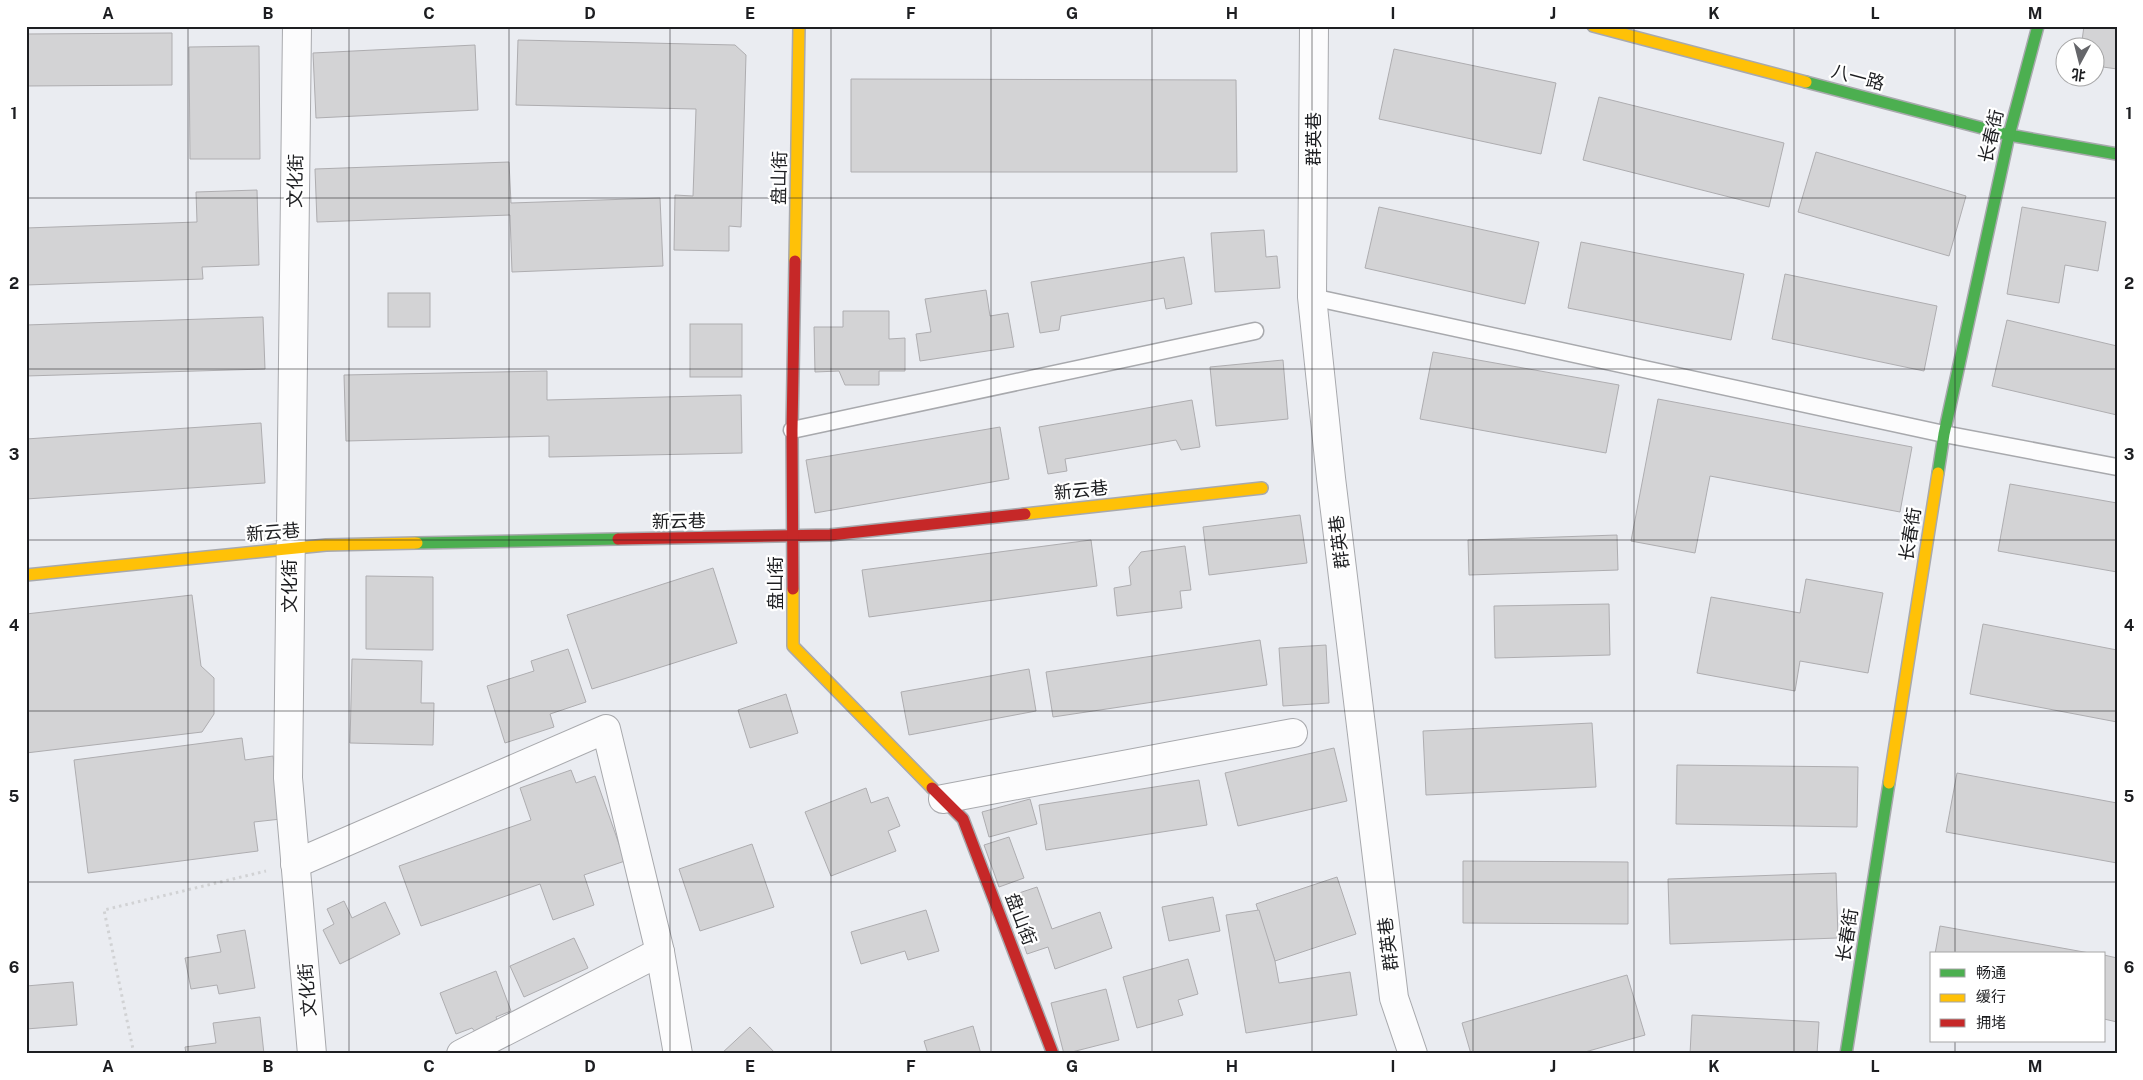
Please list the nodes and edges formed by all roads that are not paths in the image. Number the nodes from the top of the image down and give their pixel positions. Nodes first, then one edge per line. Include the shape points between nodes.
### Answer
1 (297, 26) edge
2 (799, 26) edge
3 (1314, 26) edge
4 (1593, 26) edge
5 (2038, 26) edge
6 (2009, 135) junction
7 (2117, 154) edge
8 (1312, 297) junction
9 (1255, 331) dead end
10 (792, 430) junction
11 (1944, 434) junction
12 (2117, 467) edge
13 (1262, 488) dead end
14 (792, 536) junction
15 (290, 548) junction
16 (26, 575) edge
17 (1293, 733) dead end
18 (943, 799) junction
19 (295, 864) junction
20 (660, 952) junction
21 (312, 1054) edge
22 (461, 1054) edge
23 (678, 1054) edge
24 (1053, 1054) edge
25 (1413, 1054) edge
26 (1846, 1054) edge

1 - 15 street, 文化街
2 - 10 street, 盘山街
3 - 8 street, 群英巷
4 - 6 street, 八一路
5 - 6 street, 长春街
6 - 7 street, 八一路
6 - 11 street, 长春街
8 - 11 lane
8 - 25 street, 群英巷 via 1394,998
9 - 10 lane
10 - 14 street, 盘山街
11 - 12 lane
11 - 26 street, 长春街
13 - 14 street, 新云巷 via 830,535
14 - 15 street, 新云巷
14 - 18 street, 盘山街 via 793,646
15 - 16 street, 新云巷
15 - 19 street, 文化街 via 288,778
17 - 18 street
18 - 24 street, 盘山街 via 963,819
19 - 20 street via 606,729
19 - 21 street, 文化街
20 - 22 street
20 - 23 street

